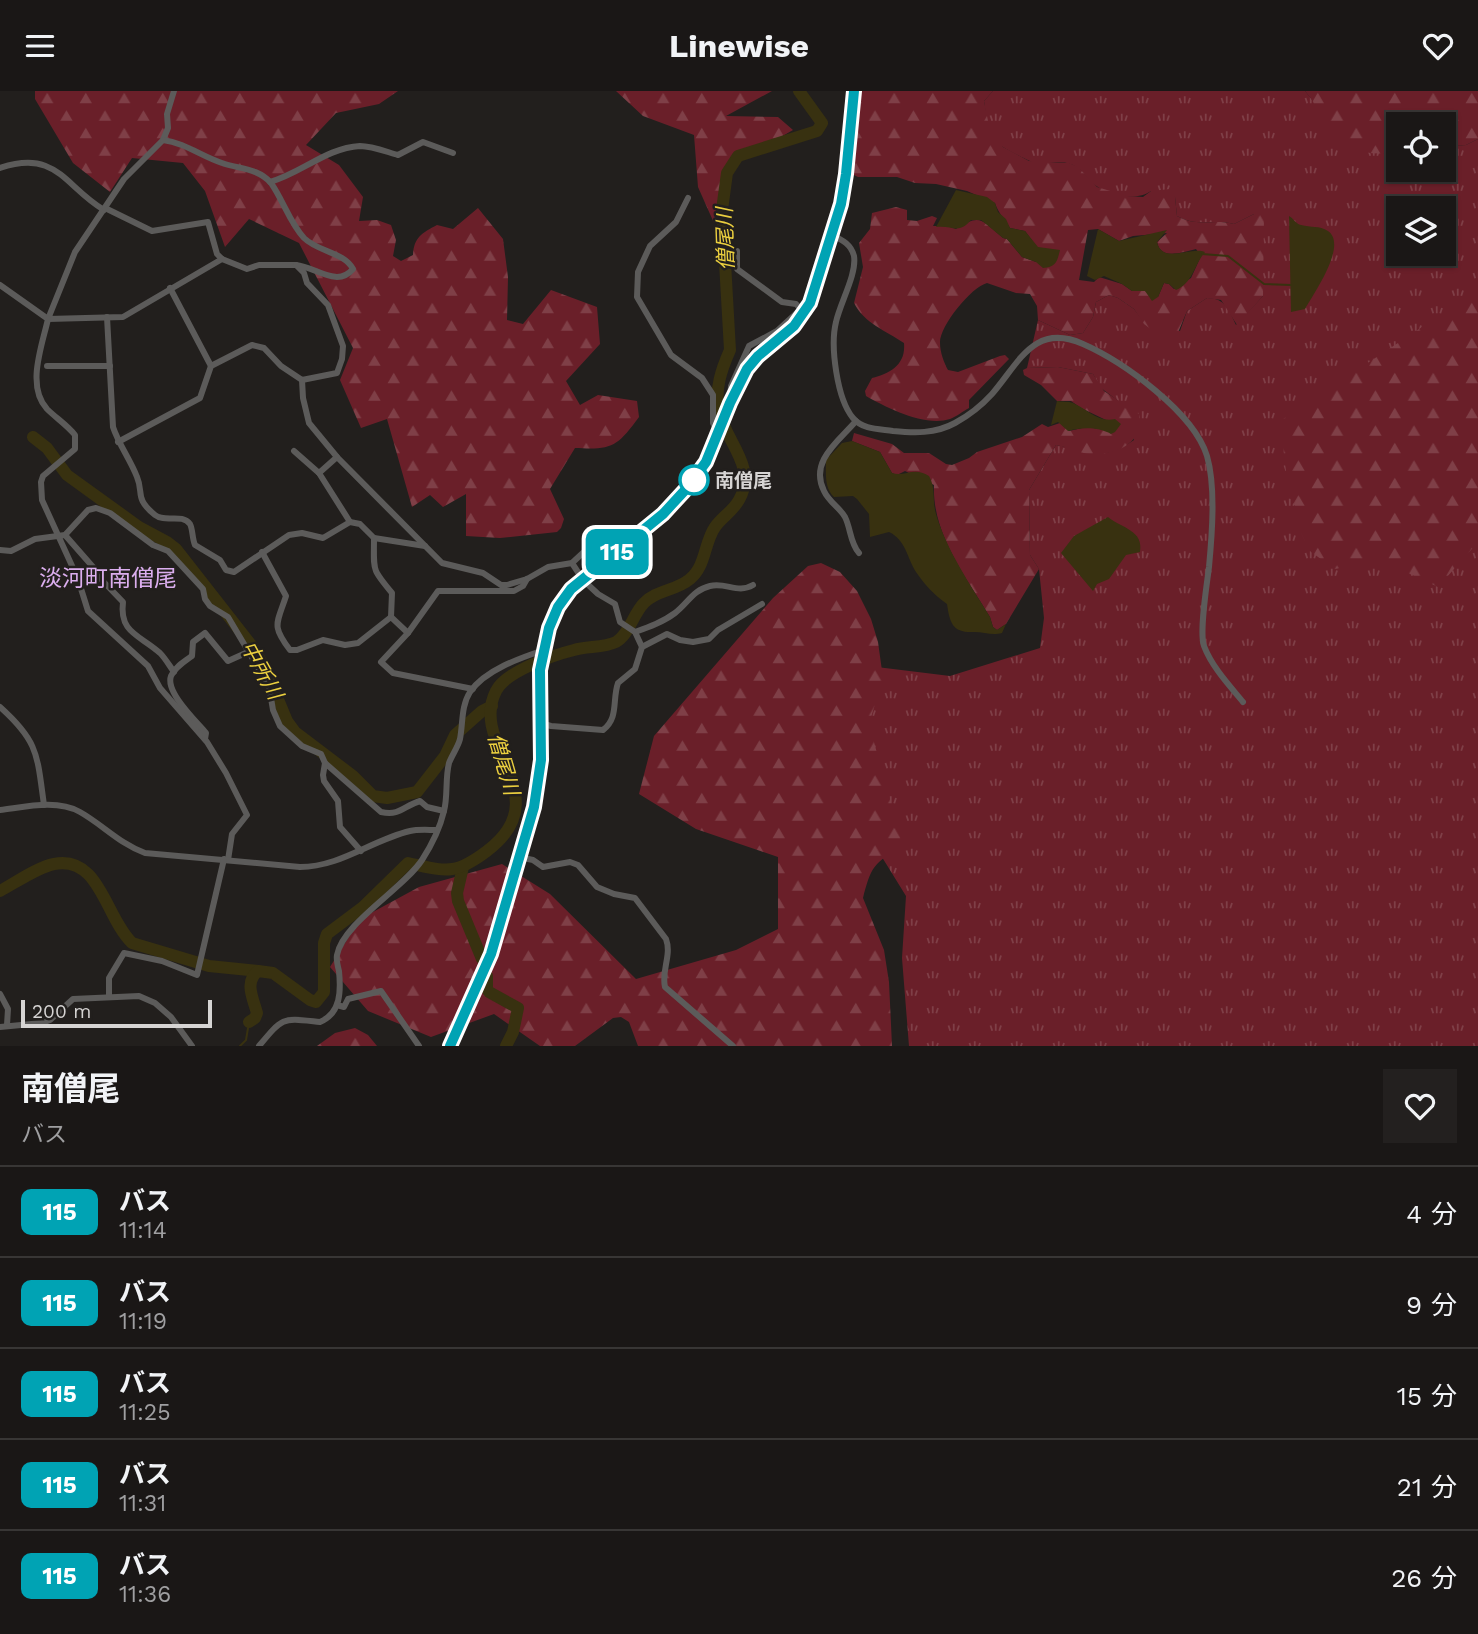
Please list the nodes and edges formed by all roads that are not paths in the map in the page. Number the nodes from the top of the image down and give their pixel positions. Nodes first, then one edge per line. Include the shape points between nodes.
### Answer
1 (174, 91) edge
2 (854, 91) edge
3 (163, 140) junction
4 (453, 153) dead end
5 (0, 168) edge
6 (270, 182) junction
7 (688, 198) dead end
8 (104, 209) junction
9 (832, 235) junction
10 (737, 251) dead end
11 (222, 259) junction
12 (296, 265) junction
13 (0, 285) edge
14 (170, 288) junction
15 (803, 310) junction
16 (107, 317) junction
17 (48, 319) junction
18 (47, 366) dead end
19 (110, 366) junction
20 (211, 366) junction
21 (302, 380) junction
22 (856, 421) junction
23 (718, 432) junction
24 (118, 442) junction
25 (294, 451) dead end
26 (337, 457) junction
27 (319, 473) junction
28 (350, 522) junction
29 (65, 535) junction
30 (57, 536) junction
31 (374, 538) junction
32 (425, 546) junction
33 (0, 550) edge
34 (618, 551) junction
35 (262, 552) junction
36 (859, 554) dead end
37 (572, 563) junction
38 (527, 579) junction
39 (583, 580) junction
40 (753, 585) dead end
41 (762, 604) dead end
42 (391, 617) junction
43 (635, 632) junction
44 (408, 633) junction
45 (642, 647) junction
46 (248, 652) junction
47 (543, 655) junction
48 (174, 671) junction
49 (473, 689) junction
50 (1243, 702) dead end
51 (0, 707) edge
52 (540, 723) junction
53 (205, 740) junction
54 (326, 763) junction
55 (44, 805) junction
56 (0, 810) edge
57 (444, 811) junction
58 (437, 830) junction
59 (361, 851) junction
60 (519, 857) junction
61 (226, 860) junction
62 (0, 994) edge
63 (109, 996) junction
64 (337, 1005) junction
65 (4, 1026) edge
66 (192, 1046) edge
67 (259, 1046) edge
68 (419, 1046) edge
69 (450, 1046) edge
70 (733, 1046) edge

1 - 3 street
2 - 9 highway via 846,174
3 - 6 street via 258,173
3 - 8 street via 124,179
4 - 6 street via 423,142 398,155 362,146 327,153
5 - 8 street via 17,162 43,164 65,175 88,201
6 - 12 street via 304,238 347,260 353,269 339,278
7 - 23 street via 676,222 650,246 638,272 636,297 671,355 702,378 713,395 713,423
8 - 11 street via 152,231 208,222
8 - 17 street via 75,252
9 - 15 highway via 815,289
9 - 22 street via 850,246 854,260 834,335 839,389
10 - 15 street via 737,269 782,302
11 - 12 street via 247,269
11 - 14 street
12 - 21 street via 328,305 343,346 337,373
13 - 17 street
14 - 16 street via 133,313
14 - 20 street
15 - 23 highway via 794,326 747,369
16 - 17 street
16 - 19 street
17 - 30 street via 36,384 46,408 69,427 77,443 41,482 42,500
18 - 19 street
19 - 24 street via 111,414
20 - 21 street via 252,345 264,348
20 - 24 street via 200,398
21 - 26 street via 309,422
22 - 36 street via 826,454 821,483 843,514
22 - 50 street via 867,427 914,433 948,426 979,406 1029,349 1051,338 1083,344 1138,377 1194,431 1208,459 1211,547 1203,643
23 - 34 highway via 706,462 687,488
24 - 35 street via 139,479 140,499 162,519 188,521 195,545 220,560 226,571 234,572
25 - 27 street
26 - 27 street
26 - 32 street
27 - 28 street
28 - 31 street via 360,524
28 - 35 street via 323,538 289,535
29 - 30 street
29 - 46 street via 88,510 110,513 168,551 203,589 210,606 228,617
29 - 48 street via 123,601 121,614 130,632 162,655
30 - 33 street via 35,539 11,551
30 - 53 street via 88,611 148,666 160,688
31 - 32 street
31 - 42 street via 374,566 381,583 392,593
32 - 38 street via 442,563 483,573 501,585
34 - 37 street via 596,546
34 - 39 highway
35 - 42 street via 286,596 276,626 290,650 323,640 358,643
37 - 38 street via 548,567
37 - 39 street
38 - 44 street via 514,591 438,591
39 - 43 street via 615,604 620,622
39 - 47 highway via 558,607
40 - 43 street via 741,590 706,587 691,595 673,615
41 - 45 street via 709,639 693,642 667,634
42 - 44 street
43 - 45 street
44 - 49 street via 381,662 393,673
45 - 52 street via 635,669 618,683 614,717 608,727 597,730
46 - 48 street via 228,661 205,633 193,642 192,656
46 - 54 street via 269,686 280,726 302,746 321,754
47 - 49 street via 523,657
47 - 52 highway
48 - 53 street via 173,694 206,733
49 - 57 street via 449,764
51 - 55 street via 23,727 33,745
52 - 60 highway via 538,791
53 - 61 street via 247,815 232,834
54 - 57 street via 381,811 401,812 420,801
54 - 59 street via 324,781 338,801 340,827
55 - 56 street
55 - 61 street via 80,812 145,853
57 - 58 street
58 - 59 street via 411,831
58 - 64 street via 414,871 348,934 337,956
59 - 61 street via 315,867
60 - 69 highway via 491,954
60 - 70 street via 542,867 570,862 597,887 635,898 669,946 665,988
61 - 63 street via 197,975 124,953 108,978
62 - 65 street via 8,1009
63 - 65 street via 73,999 42,1023
63 - 66 street via 139,996 155,1003
64 - 67 street via 320,1022 279,1022
64 - 68 street via 344,1007 348,999 381,991

